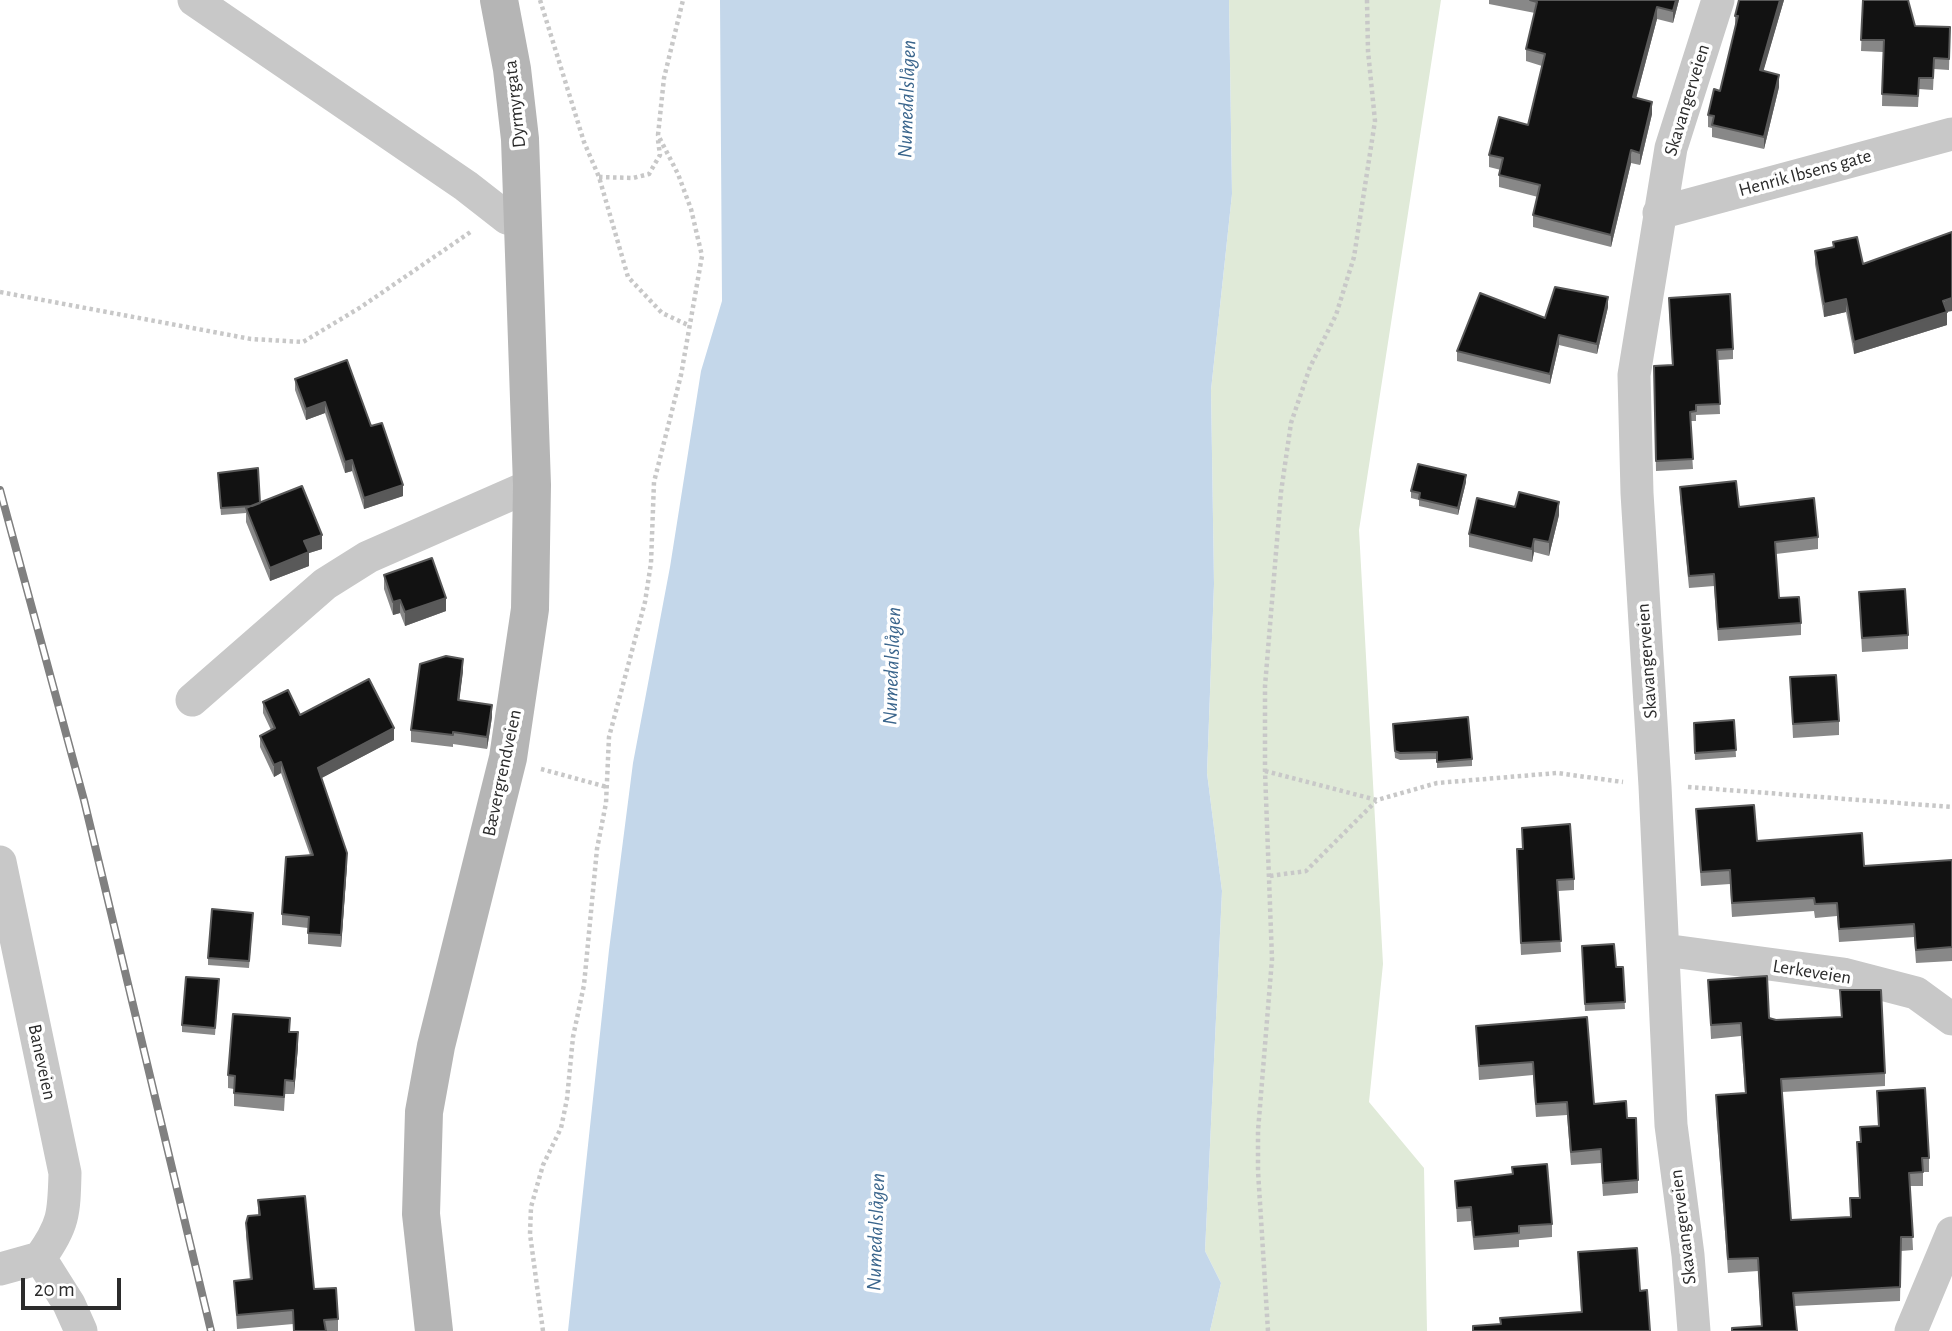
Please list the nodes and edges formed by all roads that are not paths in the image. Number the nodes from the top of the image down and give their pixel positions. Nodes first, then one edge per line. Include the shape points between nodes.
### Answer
1 (194, 0) edge
2 (499, 0) edge
3 (1718, 0) edge
4 (1952, 134) edge
5 (514, 213) junction
6 (1659, 213) junction
7 (532, 485) junction
8 (192, 700) dead end
9 (0, 862) edge
10 (1664, 950) junction
11 (1952, 1019) edge
12 (1952, 1233) edge
13 (40, 1258) junction
14 (0, 1269) edge
15 (80, 1331) edge
16 (434, 1331) edge
17 (1694, 1331) edge
18 (1911, 1331) edge

1 - 5 street via 466,186
2 - 5 main road, Dyrmyrgata via 512,69
3 - 6 street, Skavangerveien via 1671,148
4 - 6 street, Henrik Ibsens gate
5 - 7 main road, Bævergrendveien
6 - 10 street, Skavangerveien via 1634,375
7 - 8 street via 368,557 324,584
7 - 16 main road, Bævergrendveien via 530,609 508,758 436,1046 424,1112 421,1214
9 - 13 street, Baneveien via 65,1173 58,1234
10 - 11 street, Lerkeveien via 1843,974 1916,993
10 - 17 street, Skavangerveien via 1671,1125
12 - 18 street
13 - 14 street
13 - 15 street

